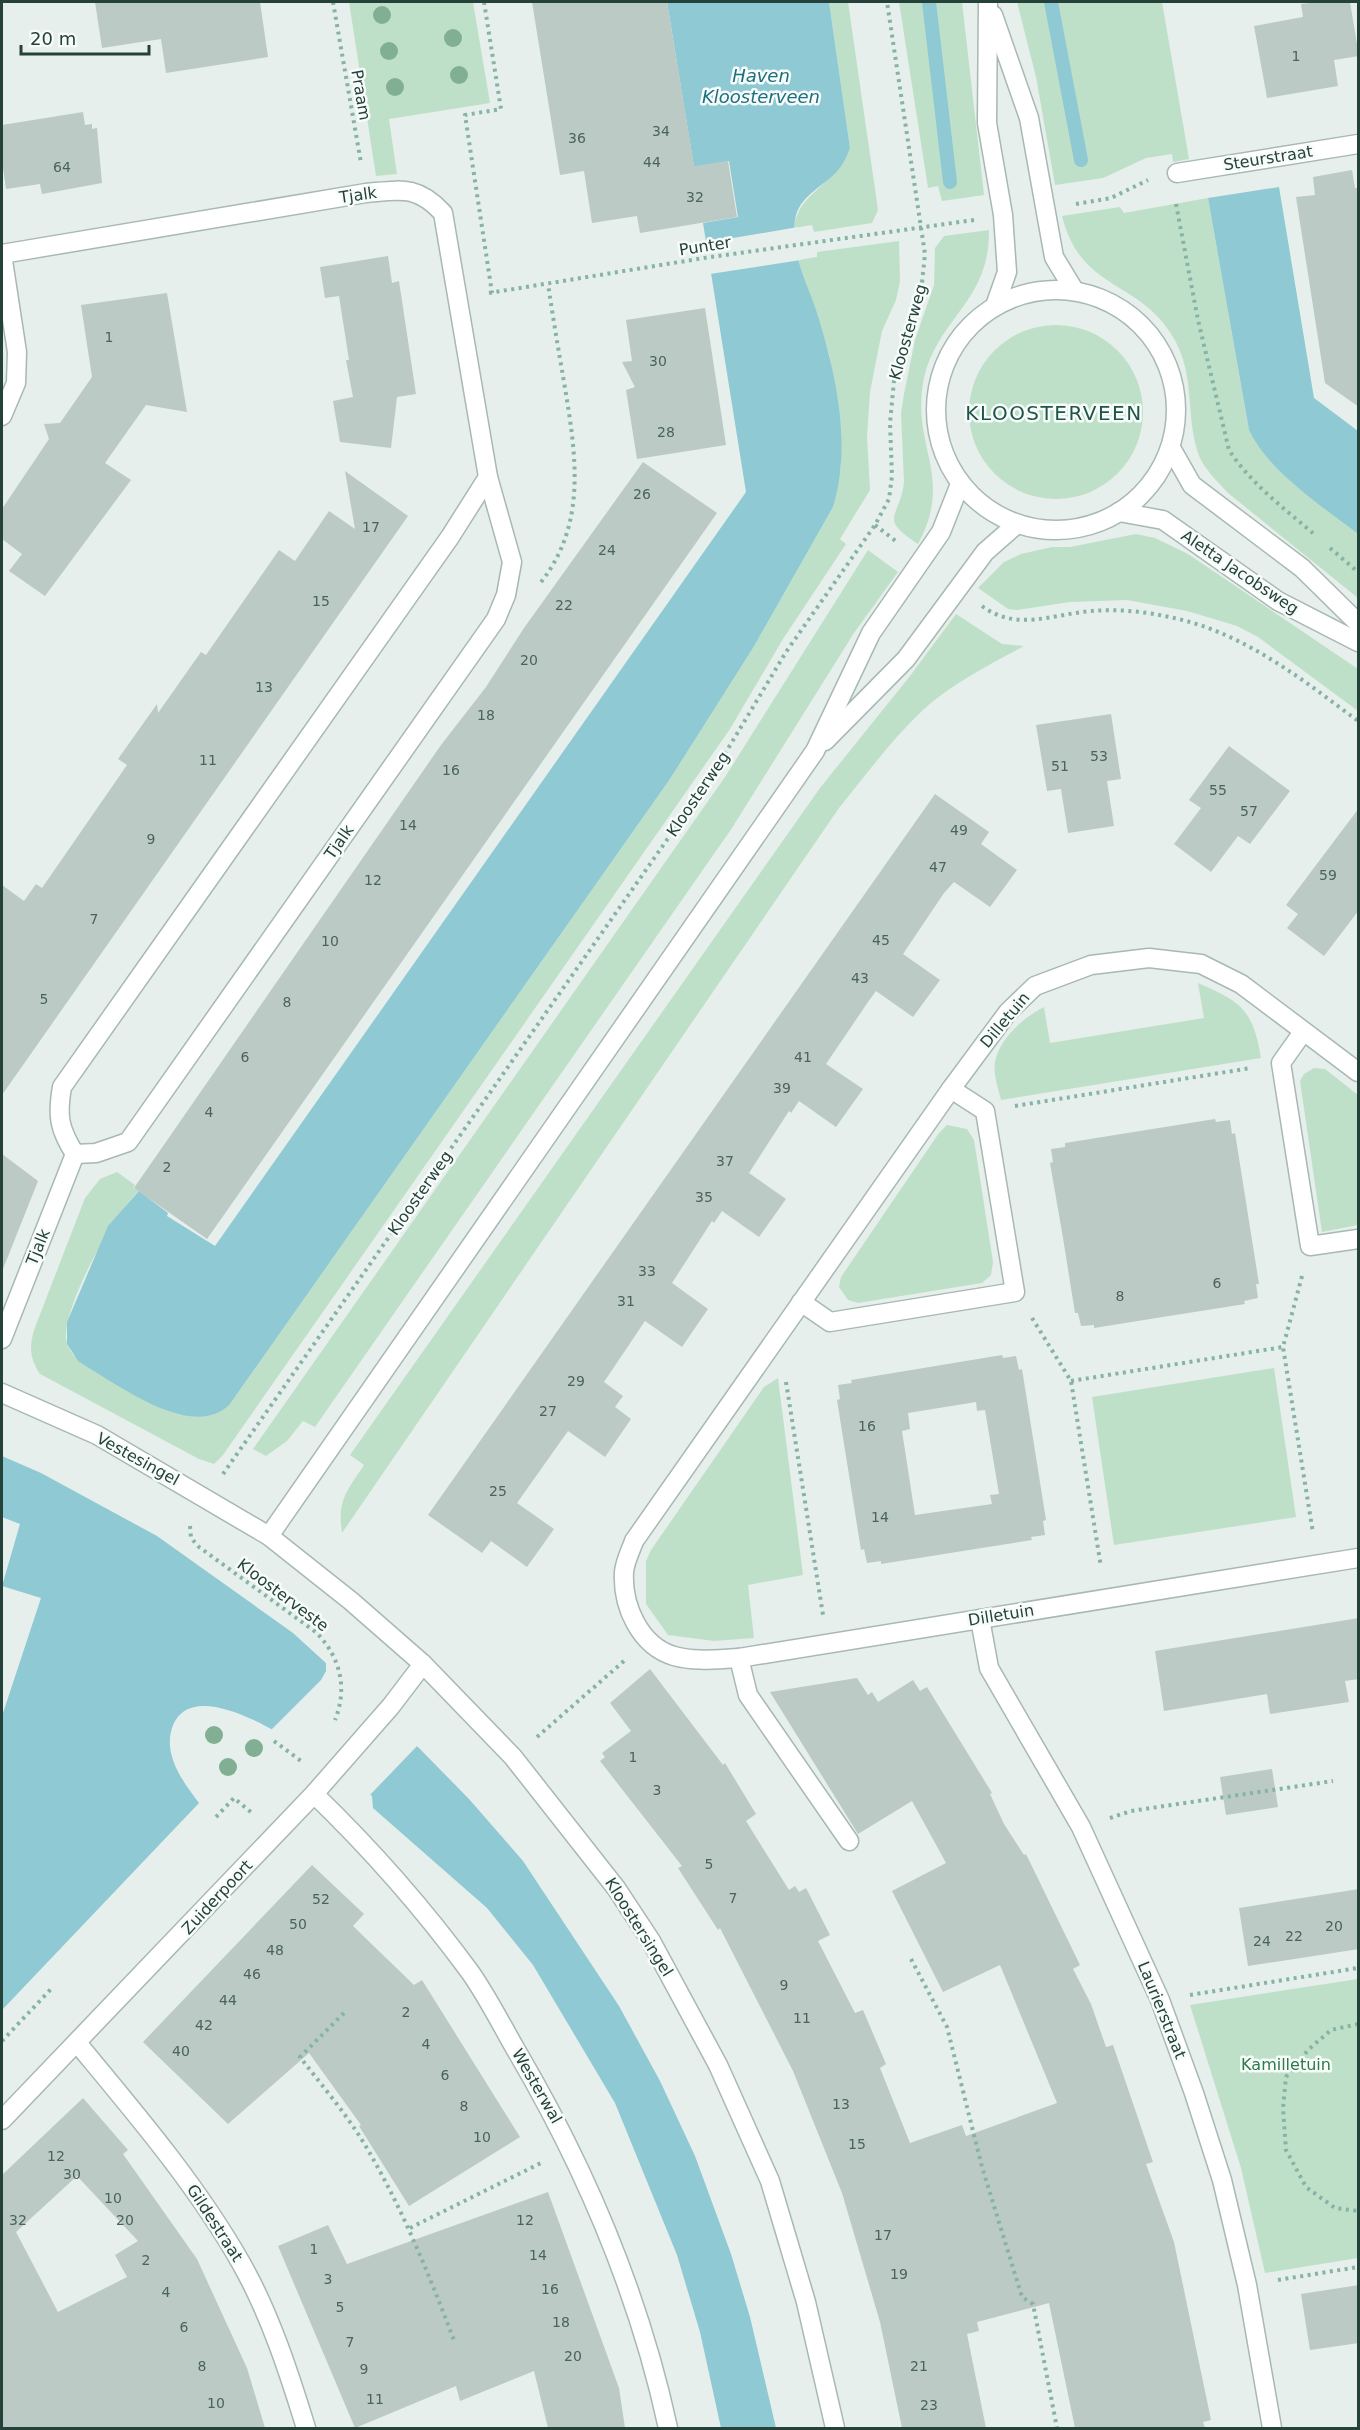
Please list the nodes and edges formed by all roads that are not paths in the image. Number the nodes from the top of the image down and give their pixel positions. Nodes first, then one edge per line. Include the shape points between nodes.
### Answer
1 (988, 2) edge
2 (1359, 144) edge
3 (1177, 173) dead end
4 (2, 254) edge
5 (1074, 290) junction
6 (996, 303) junction
7 (2, 416) edge
8 (1171, 448) junction
9 (488, 477) junction
10 (960, 484) junction
11 (1119, 512) junction
12 (1017, 524) junction
13 (1359, 622) edge
14 (1359, 642) edge
15 (815, 751) junction
16 (1303, 1032) junction
17 (1359, 1072) edge
18 (951, 1089) junction
19 (75, 1154) junction
20 (1359, 1239) edge
21 (801, 1302) junction
22 (2, 1339) edge
23 (2, 1393) edge
24 (269, 1536) junction
25 (1359, 1558) edge
26 (980, 1619) junction
27 (739, 1658) junction
28 (423, 1665) junction
29 (314, 1794) junction
30 (849, 1841) dead end
31 (78, 2044) junction
32 (2, 2121) edge
33 (306, 2428) edge
34 (668, 2428) edge
35 (835, 2428) edge
36 (1272, 2428) edge

1 - 5 street via 1029,118 1054,257
1 - 6 street via 987,123 1003,215 1007,272
2 - 3 street, Steurstraat
4 - 7 street via 17,352 16,382
4 - 9 street, Tjalk via 366,194 406,189 429,198 443,213
5 - 6 street via 1034,291
5 - 8 street via 1114,303 1147,329 1169,365 1178,406
6 - 10 street via 969,325 949,353 937,385 935,420 943,454
8 - 11 street via 1153,482
8 - 13 street, Aletta Jacobsweg via 1192,485 1302,568
9 - 19 street via 450,537 62,1087 58,1112 64,1138
9 - 19 street, Tjalk via 512,562 506,595 496,619 128,1142 96,1153
10 - 12 street via 985,507
10 - 15 street via 941,532 871,633
11 - 12 street via 1087,526 1052,530
11 - 14 street, Aletta Jacobsweg via 1163,520 1278,601
12 - 15 street via 985,552 906,659
15 - 24 street
16 - 17 street, Dilletuin
16 - 18 street, Dilletuin via 1241,984 1201,964 1149,958 1091,965 1035,986 1008,1012
16 - 20 street via 1281,1063 1310,1246
18 - 21 street, Dilletuin
18 - 21 street via 985,1111 1016,1292 830,1322
19 - 22 street, Tjalk
21 - 27 street, Dilletuin via 634,1541 624,1569 624,1594 647,1642 673,1656 698,1660
23 - 24 street, Vestesingel via 97,1435
24 - 28 street, Kloostersingel
25 - 26 street, Dilletuin
26 - 27 street, Dilletuin
26 - 36 street, Laurierstraat via 989,1668 1081,1827 1160,2000 1194,2092 1222,2180 1247,2285
27 - 30 street via 748,1695
28 - 29 street, Zuiderpoort
28 - 35 street, Kloostersingel via 513,1757 616,1888 651,1941 718,2065 770,2181 806,2302
29 - 31 street, Zuiderpoort
29 - 34 street, Westerwal via 364,1842 470,1973 555,2115 598,2206 633,2298
31 - 32 street, Zuiderpoort
31 - 33 street, Gildestraat via 207,2207 242,2265 273,2334

